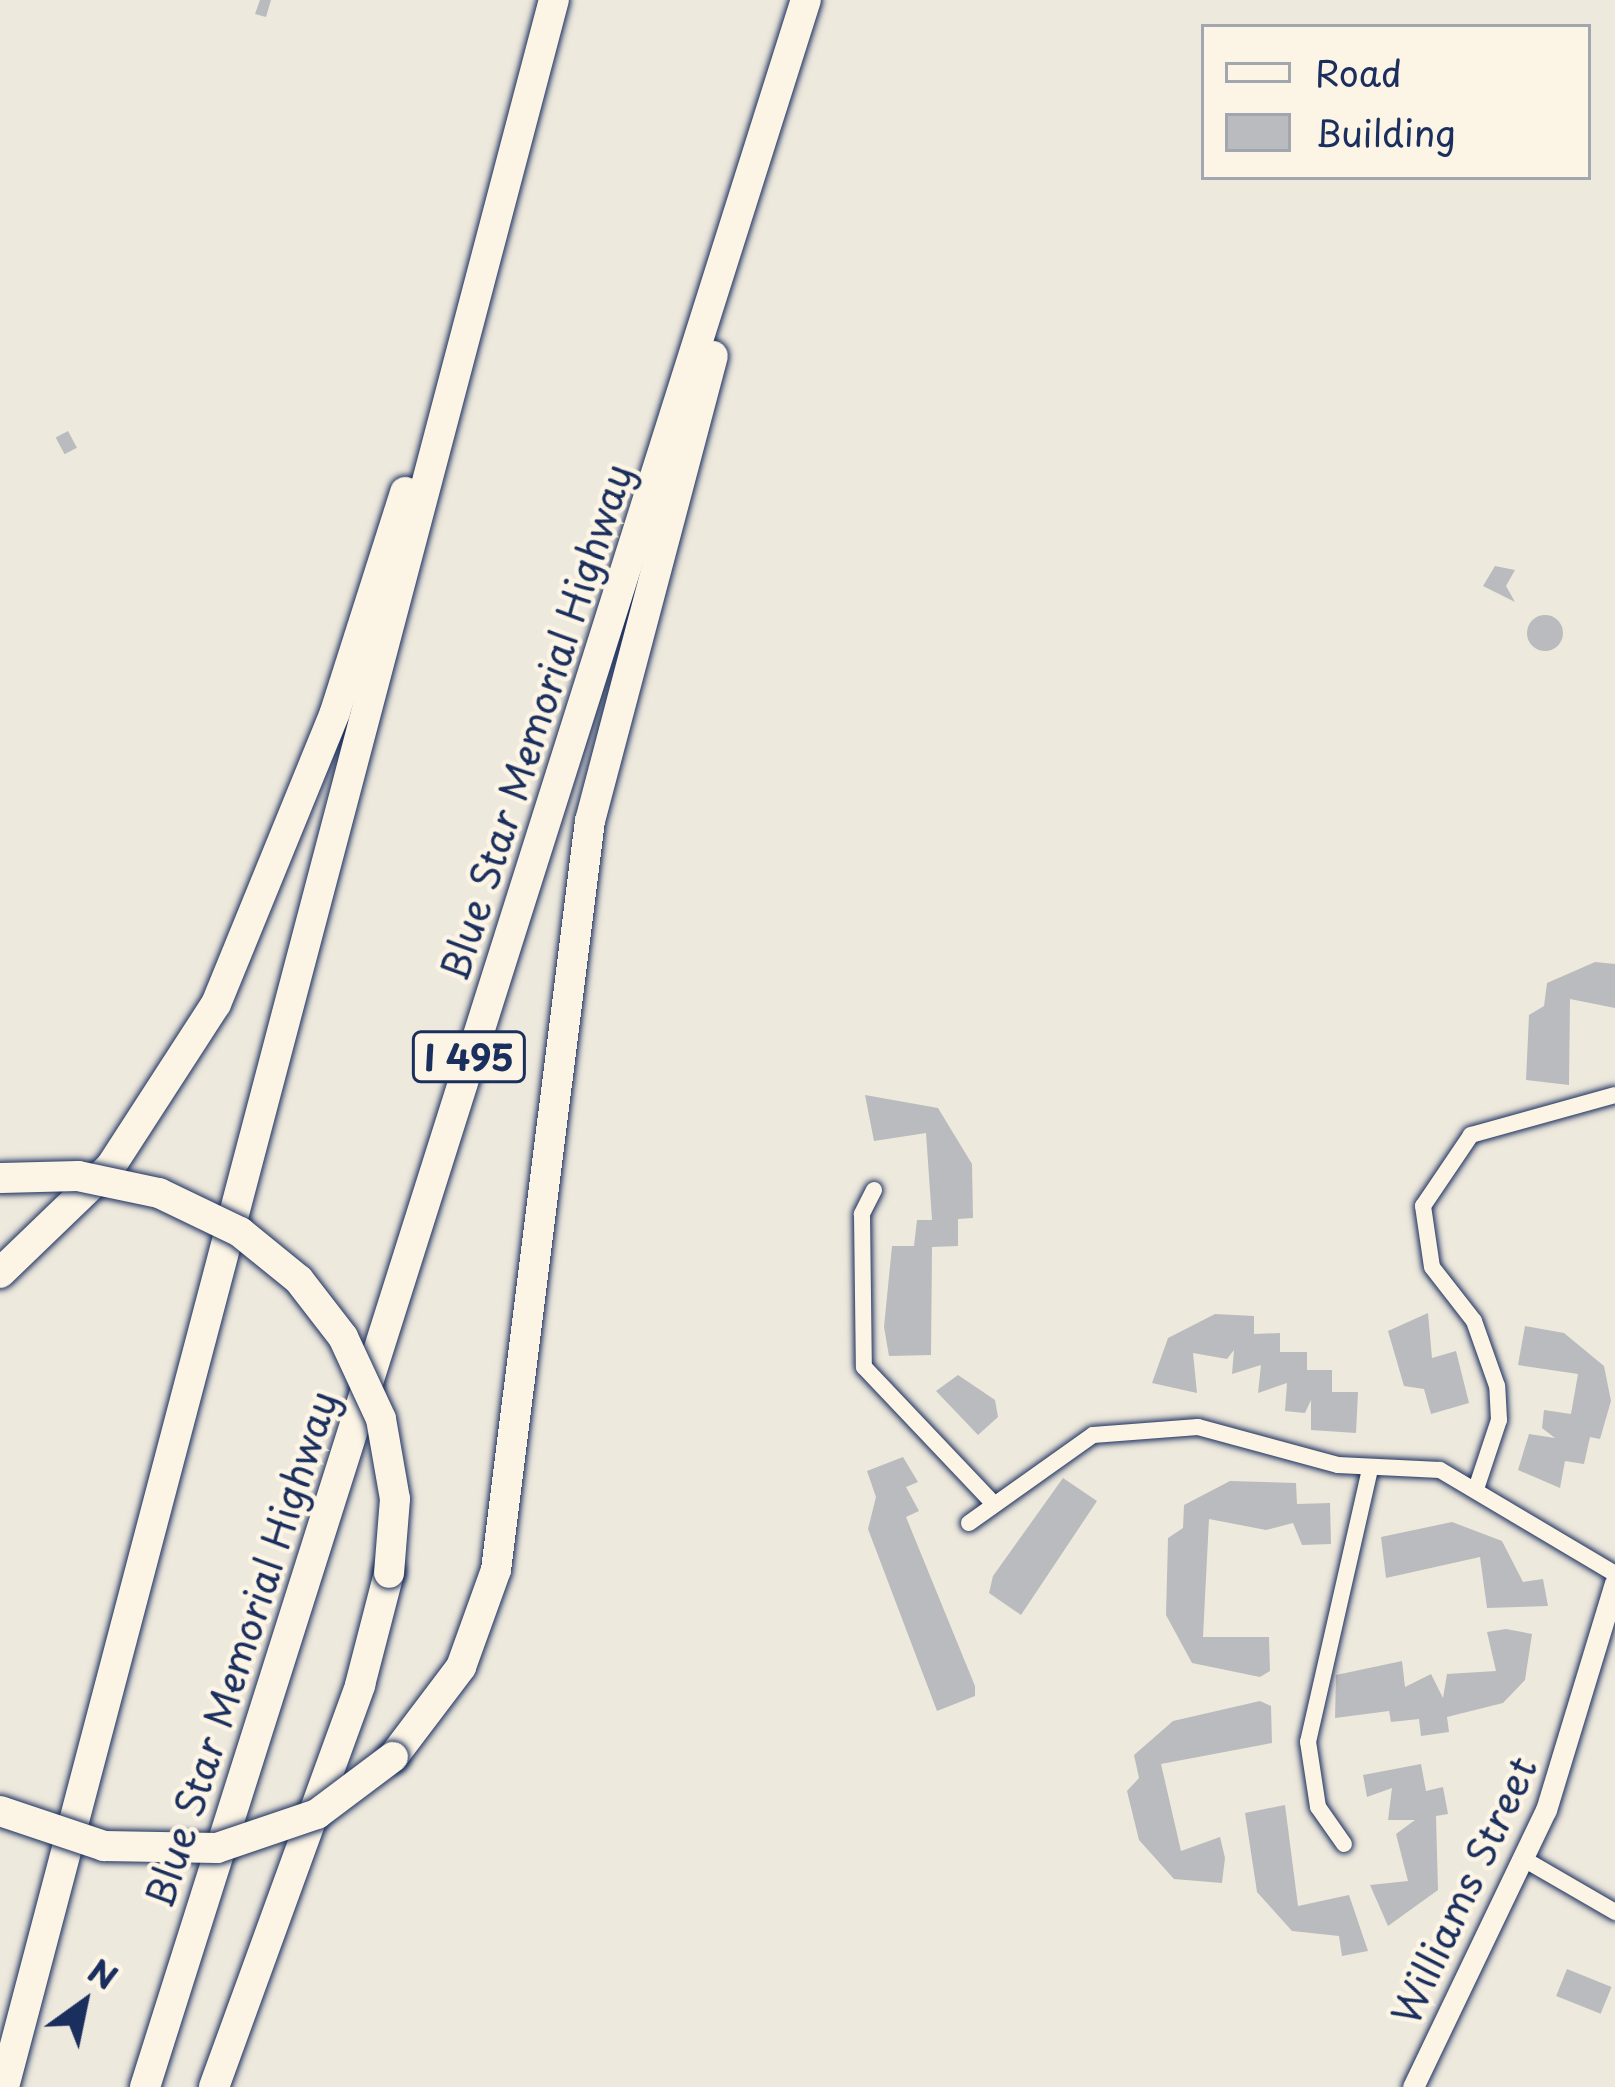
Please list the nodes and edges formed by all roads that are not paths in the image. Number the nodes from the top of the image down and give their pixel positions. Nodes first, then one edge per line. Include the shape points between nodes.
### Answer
1 (554, 0) edge
2 (801, 14) edge
3 (529, 98) junction
4 (1615, 1095) edge
5 (0, 1178) edge
6 (874, 1190) dead end
7 (0, 1274) edge
8 (1370, 1470) junction
9 (1476, 1489) junction
10 (993, 1503) junction
11 (969, 1523) dead end
12 (1615, 1579) edge
13 (0, 1811) edge
14 (1344, 1844) dead end
15 (1522, 1858) junction
16 (1615, 1912) edge
17 (4, 2087) edge
18 (145, 2087) edge
19 (214, 2087) edge
20 (1413, 2087) edge

1 - 3 highway
2 - 13 highway, bridge via 593,804 496,1570 461,1667 393,1756 317,1814 217,1848 104,1846
2 - 18 highway, Blue Star Memorial Highway / I 495
3 - 7 highway via 345,683 242,949 144,1123
3 - 17 highway
4 - 9 street via 1471,1136 1423,1206 1432,1267 1474,1321 1497,1386 1499,1420
5 - 19 highway, bridge via 78,1176 159,1193 240,1232 299,1280 343,1337 381,1419 395,1498 389,1573 360,1685
6 - 10 street via 861,1235 864,1367
8 - 9 street via 1417,1464
8 - 10 street via 1235,1433 1138,1426 1064,1448
8 - 14 street via 1308,1742 1318,1807
9 - 12 street
10 - 11 street
12 - 15 street, Williams Street
15 - 16 street
15 - 20 street, Williams Street

